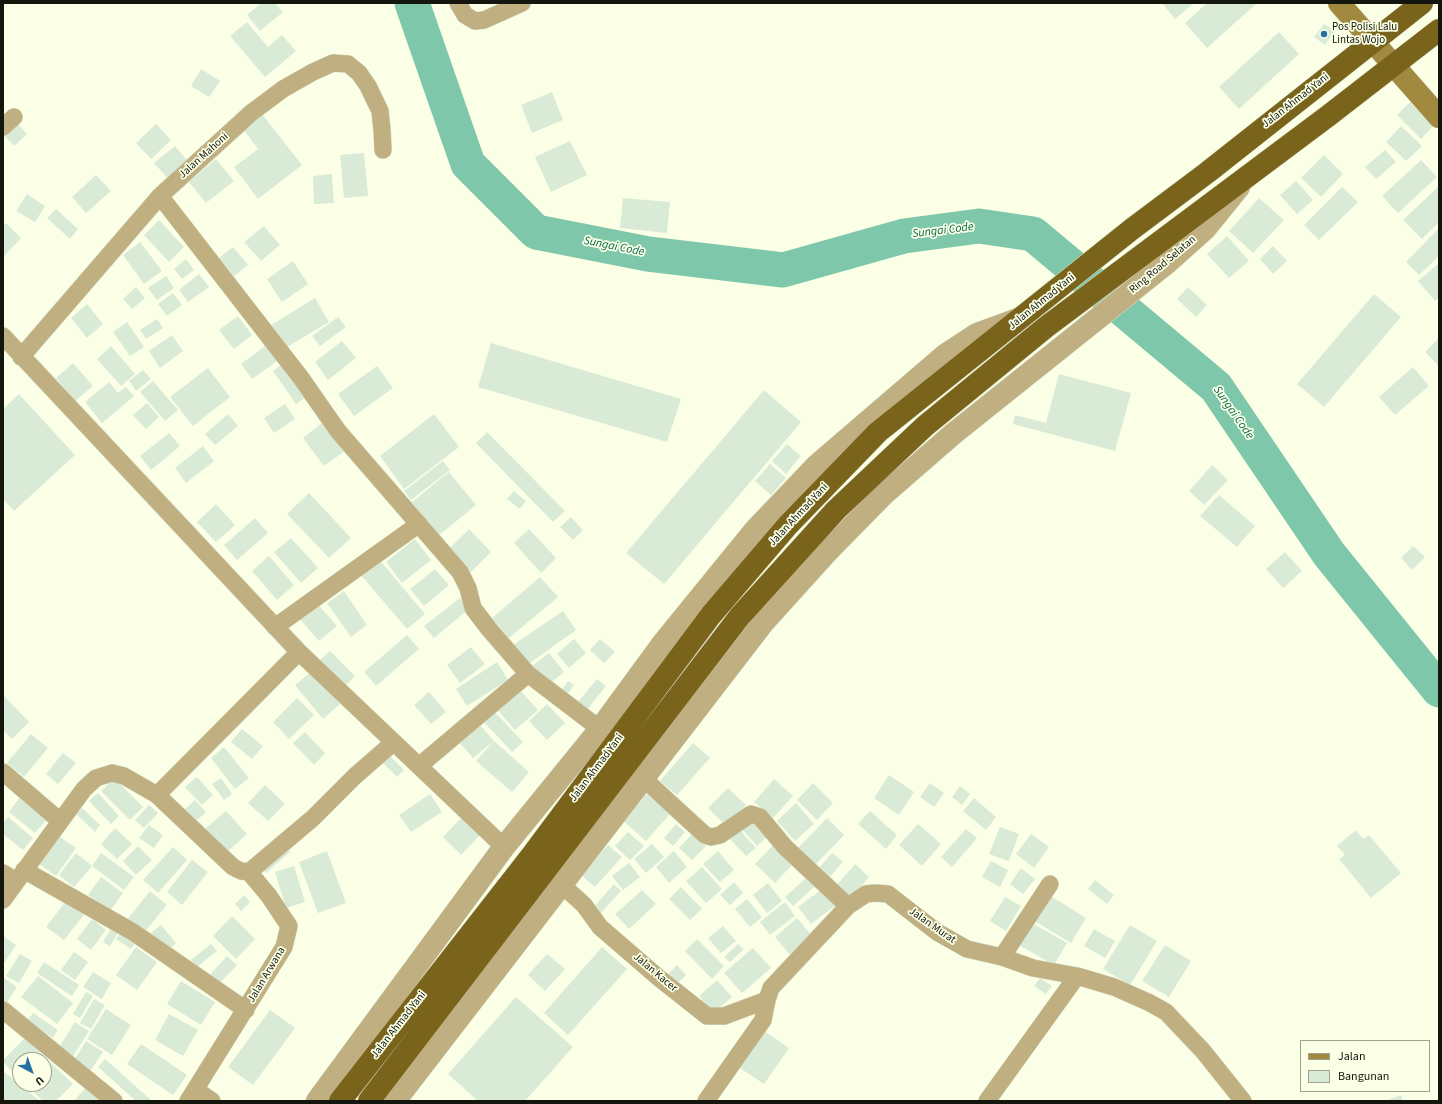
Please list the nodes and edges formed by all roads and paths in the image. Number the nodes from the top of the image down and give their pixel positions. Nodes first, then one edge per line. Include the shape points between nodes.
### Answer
1 (458, 3) edge
2 (522, 3) edge
3 (1339, 3) edge
4 (1422, 3) edge
5 (1439, 30) edge
6 (1372, 41) junction
7 (1395, 65) junction
8 (1439, 117) edge
9 (383, 150) dead end
10 (1248, 177) junction
11 (160, 196) junction
12 (1027, 313) junction
13 (3, 336) edge
14 (21, 357) junction
15 (419, 524) junction
16 (274, 627) junction
17 (299, 652) junction
18 (528, 674) junction
19 (600, 729) junction
20 (394, 742) junction
21 (419, 766) junction
22 (3, 772) edge
23 (644, 779) junction
24 (157, 795) junction
25 (60, 821) junction
26 (504, 847) junction
27 (540, 860) junction
28 (249, 872) junction
29 (14, 875) edge
30 (561, 884) junction
31 (1050, 884) dead end
32 (3, 900) edge
33 (848, 906) junction
34 (1002, 957) junction
35 (1077, 976) junction
36 (766, 1000) junction
37 (3, 1010) edge
38 (246, 1010) junction
39 (352, 1070) junction
40 (192, 1096) edge
41 (114, 1101) edge
42 (212, 1101) edge
43 (317, 1101) edge
44 (340, 1101) edge
45 (368, 1101) edge
46 (395, 1101) edge
47 (706, 1101) edge
48 (986, 1101) edge
49 (1243, 1101) edge

1 - 2 street via 465,15 475,21 484,20
3 - 6 main road
4 - 6 highway, Jalan Ahmad Yani
5 - 7 highway, Jalan Ahmad Yani
6 - 7 main road
6 - 12 highway, Jalan Ahmad Yani
7 - 8 main road
7 - 10 highway, Jalan Ahmad Yani
9 - 11 street, Jalan Mahoni via 380,111 368,86 359,73 348,64 333,63 284,89 251,113
10 - 23 street, Ring Road Selatan via 1206,229 953,434 890,489 828,551 763,623
10 - 27 highway, Jalan Ahmad Yani via 1046,327 925,426 836,510 740,616
11 - 14 street, Jalan Mahoni
11 - 15 street via 301,378 338,431
12 - 19 street via 977,334 945,355 817,465 755,530 663,643
12 - 27 highway, Jalan Ahmad Yani via 878,432 788,526 711,614
13 - 14 street
14 - 16 street
15 - 16 street
15 - 18 street via 460,572 468,588 473,608 481,620
16 - 17 street
17 - 20 street
17 - 24 street
18 - 19 street
18 - 21 street
19 - 26 street
20 - 21 street
20 - 28 street via 313,818
21 - 26 street
22 - 25 street
23 - 30 street, Ring Road Selatan
23 - 33 street via 700,831 711,837 720,835 751,814 760,817 785,847
24 - 25 street, Jalan Arwana via 124,776 112,773 96,778 84,788
24 - 28 street, Jalan Arwana via 233,867
25 - 29 street, Jalan Arwana
26 - 39 street
27 - 39 highway, Jalan Ahmad Yani
27 - 45 highway, Jalan Ahmad Yani
28 - 38 street, Jalan Arwana via 289,926 284,947
29 - 32 street, Jalan Arwana
29 - 38 street via 133,932
30 - 36 street, Jalan Kacer via 584,905 600,927 707,1016 724,1016
30 - 46 street, Ring Road Selatan
31 - 34 street
33 - 34 street, Jalan Murat via 866,894 888,894 937,932 967,949
33 - 36 street, Jalan Murat via 772,988
34 - 35 street, Jalan Murat via 1033,968
35 - 48 street
35 - 49 street, Jalan Murat via 1114,987 1166,1012 1203,1051
36 - 47 street via 763,1020
37 - 41 street
38 - 40 street, Jalan Arwana
39 - 43 street
39 - 44 highway, Jalan Ahmad Yani
40 - 42 street

